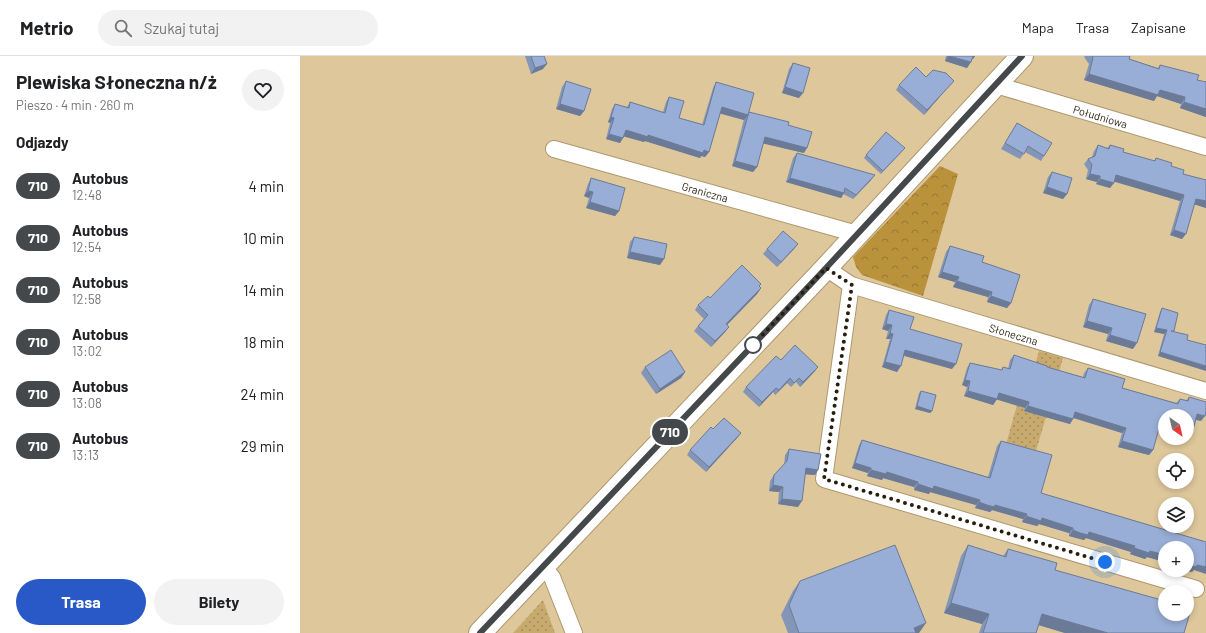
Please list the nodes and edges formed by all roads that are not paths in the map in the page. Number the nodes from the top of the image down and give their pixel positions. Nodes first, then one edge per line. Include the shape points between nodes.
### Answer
1 (1022, 56) edge
2 (996, 85) junction
3 (1206, 146) edge
4 (554, 149) dead end
5 (857, 234) junction
6 (826, 268) junction
7 (852, 285) junction
8 (1206, 391) edge
9 (543, 566) junction
10 (1196, 589) dead end
11 (480, 633) edge
12 (574, 633) edge

1 - 2 street
2 - 3 street, Południowa
2 - 5 street
4 - 5 street, Graniczna
5 - 6 street
6 - 7 street, Słoneczna
6 - 9 street
7 - 8 street, Słoneczna
7 - 10 street via 824,479
9 - 11 street
9 - 12 street via 552,577

